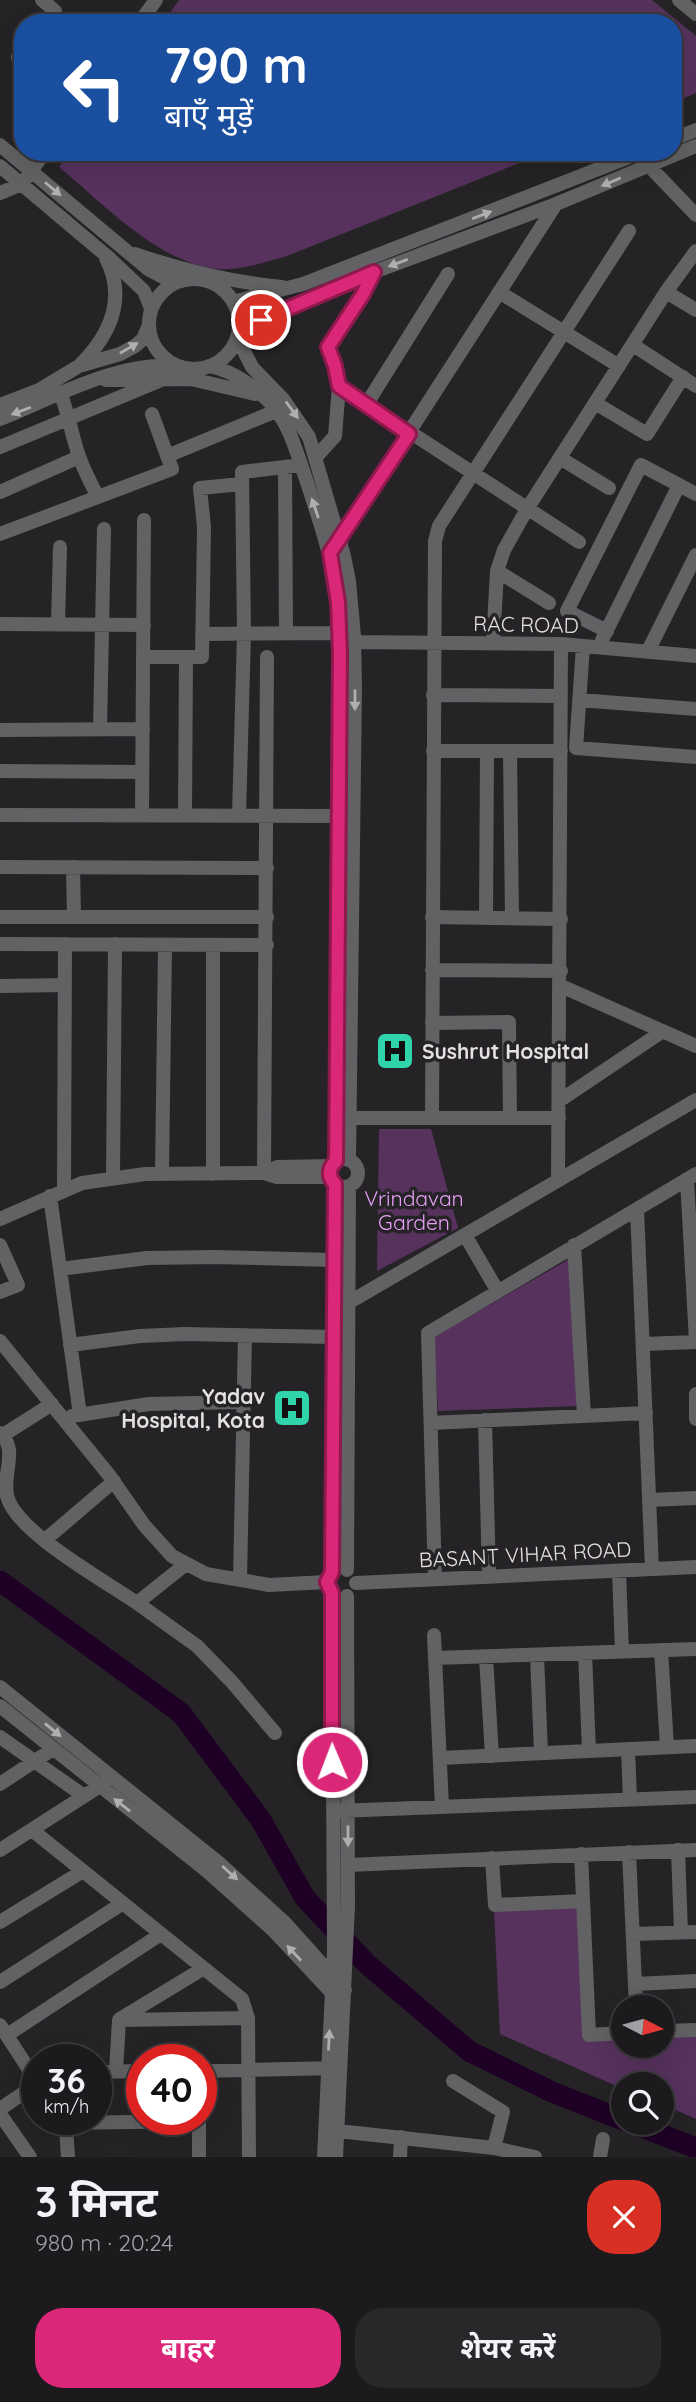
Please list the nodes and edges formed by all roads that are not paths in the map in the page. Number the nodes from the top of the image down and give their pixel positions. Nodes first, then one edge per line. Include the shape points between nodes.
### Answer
1 (42, 0) edge
2 (679, 0) edge
3 (53, 14) edge
4 (696, 14) edge
5 (0, 145) edge
6 (14, 157) edge
7 (19, 161) edge
8 (38, 161) edge
9 (619, 161) edge
10 (661, 161) edge
11 (0, 166) edge
12 (649, 166) junction
13 (31, 171) junction
14 (22, 184) junction
15 (0, 193) edge
16 (556, 204) junction
17 (696, 215) edge
18 (629, 231) dead end
19 (696, 251) edge
20 (102, 252) junction
21 (127, 252) junction
22 (374, 272) junction
23 (449, 274) dead end
24 (180, 281) junction
25 (290, 288) junction
26 (499, 292) junction
27 (666, 292) junction
28 (233, 302) junction
29 (153, 306) junction
30 (696, 310) edge
31 (149, 324) junction
32 (238, 331) junction
33 (564, 332) junction
34 (632, 345) junction
35 (79, 366) junction
36 (179, 366) junction
37 (209, 366) junction
38 (619, 366) junction
39 (683, 377) junction
40 (166, 378) junction
41 (96, 380) junction
42 (339, 386) junction
43 (696, 386) edge
44 (61, 395) junction
45 (263, 396) junction
46 (595, 403) junction
47 (366, 404) junction
48 (0, 405) edge
49 (276, 411) junction
50 (152, 414) dead end
51 (70, 418) junction
52 (0, 419) edge
53 (409, 434) junction
54 (0, 447) edge
55 (167, 456) junction
56 (79, 457) junction
57 (316, 457) junction
58 (560, 457) junction
59 (301, 465) junction
60 (285, 467) junction
61 (472, 474) junction
62 (242, 484) junction
63 (678, 485) junction
64 (609, 488) dead end
65 (0, 492) edge
66 (696, 494) edge
67 (98, 497) junction
68 (527, 509) junction
69 (145, 520) dead end
70 (104, 529) dead end
71 (0, 534) edge
72 (340, 541) junction
73 (579, 542) dead end
74 (60, 547) dead end
75 (330, 553) junction
76 (696, 555) edge
77 (498, 571) junction
78 (549, 603) dead end
79 (0, 624) edge
80 (58, 624) junction
81 (102, 624) junction
82 (144, 625) junction
83 (607, 631) junction
84 (244, 633) junction
85 (286, 633) junction
86 (339, 633) junction
87 (202, 634) junction
88 (354, 642) junction
89 (433, 643) junction
90 (493, 643) junction
91 (561, 644) junction
92 (590, 646) junction
93 (648, 651) junction
94 (696, 656) edge
95 (143, 657) junction
96 (186, 657) junction
97 (267, 657) dead end
98 (433, 695) junction
99 (561, 696) junction
100 (579, 700) junction
101 (696, 709) edge
102 (100, 729) junction
103 (143, 729) junction
104 (0, 730) edge
105 (433, 751) junction
106 (487, 751) junction
107 (510, 751) junction
108 (561, 751) junction
109 (696, 757) edge
110 (0, 771) edge
111 (142, 772) junction
112 (0, 815) edge
113 (142, 815) junction
114 (186, 815) junction
115 (239, 816) junction
116 (267, 816) junction
117 (338, 816) junction
118 (355, 816) junction
119 (0, 867) edge
120 (73, 867) junction
121 (267, 868) junction
122 (432, 916) junction
123 (0, 917) edge
124 (74, 917) junction
125 (267, 917) junction
126 (486, 918) junction
127 (512, 918) junction
128 (561, 919) junction
129 (0, 944) edge
130 (65, 944) junction
131 (115, 944) junction
132 (165, 944) junction
133 (213, 944) junction
134 (267, 945) junction
135 (432, 970) junction
136 (561, 979) junction
137 (65, 985) junction
138 (0, 986) edge
139 (432, 1023) junction
140 (663, 1031) junction
141 (696, 1046) edge
142 (696, 1100) edge
143 (559, 1101) junction
144 (349, 1118) junction
145 (432, 1118) junction
146 (510, 1118) junction
147 (559, 1118) junction
148 (338, 1172) junction
149 (264, 1173) junction
150 (162, 1174) junction
151 (213, 1174) junction
152 (691, 1177) edge
153 (113, 1178) junction
154 (558, 1180) junction
155 (64, 1190) junction
156 (50, 1196) junction
157 (638, 1209) junction
158 (0, 1219) edge
159 (465, 1235) junction
160 (693, 1240) edge
161 (0, 1245) edge
162 (574, 1245) junction
163 (335, 1260) junction
164 (60, 1269) junction
165 (497, 1290) junction
166 (694, 1290) edge
167 (0, 1292) edge
168 (348, 1303) junction
169 (245, 1335) junction
170 (334, 1337) junction
171 (0, 1341) edge
172 (696, 1342) edge
173 (643, 1344) junction
174 (70, 1345) junction
175 (696, 1394) edge
176 (244, 1402) junction
177 (52, 1404) junction
178 (646, 1413) junction
179 (80, 1415) junction
180 (584, 1416) junction
181 (64, 1418) junction
182 (696, 1419) edge
183 (485, 1420) junction
184 (430, 1423) junction
185 (1, 1434) edge
186 (114, 1481) junction
187 (696, 1498) edge
188 (650, 1500) junction
189 (45, 1540) junction
190 (186, 1564) junction
191 (696, 1567) edge
192 (652, 1569) junction
193 (619, 1570) junction
194 (489, 1576) junction
195 (435, 1579) junction
196 (240, 1580) junction
197 (337, 1583) junction
198 (136, 1603) junction
199 (435, 1635) dead end
200 (696, 1649) edge
201 (661, 1650) junction
202 (622, 1652) junction
203 (585, 1653) junction
204 (537, 1655) junction
205 (486, 1657) junction
206 (435, 1658) junction
207 (0, 1687) edge
208 (0, 1706) edge
209 (275, 1732) dead end
210 (0, 1737) edge
211 (696, 1746) edge
212 (667, 1747) junction
213 (53, 1749) junction
214 (628, 1749) junction
215 (589, 1751) junction
216 (541, 1753) junction
217 (492, 1756) junction
218 (440, 1758) junction
219 (35, 1761) junction
220 (113, 1778) junction
221 (0, 1784) edge
222 (99, 1786) junction
223 (84, 1796) junction
224 (696, 1797) edge
225 (630, 1799) junction
226 (442, 1807) junction
227 (341, 1810) junction
228 (32, 1830) junction
229 (0, 1850) edge
230 (678, 1850) junction
231 (696, 1850) edge
232 (629, 1852) junction
233 (581, 1854) junction
234 (492, 1858) junction
235 (348, 1865) junction
236 (83, 1871) junction
237 (583, 1901) junction
238 (123, 1903) junction
239 (0, 1922) edge
240 (689, 1932) edge
241 (162, 1934) junction
242 (633, 1934) junction
243 (204, 1968) junction
244 (339, 1970) junction
245 (696, 1981) edge
246 (0, 1982) edge
247 (635, 1984) junction
248 (338, 1991) junction
249 (635, 1995) edge
250 (248, 2018) junction
251 (119, 2020) junction
252 (3, 2030) edge
253 (696, 2030) edge
254 (674, 2031) edge
255 (611, 2034) edge
256 (21, 2058) edge
257 (334, 2068) junction
258 (248, 2070) junction
259 (217, 2071) edge
260 (112, 2072) edge
261 (116, 2072) junction
262 (126, 2072) edge
263 (453, 2081) dead end
264 (21, 2095) edge
265 (0, 2111) edge
266 (338, 2131) junction
267 (67, 2135) edge
268 (199, 2135) edge
269 (401, 2137) junction
270 (603, 2139) dead end
271 (494, 2148) junction
272 (30, 2157) edge
273 (68, 2157) edge
274 (199, 2157) edge
275 (249, 2157) edge
276 (324, 2157) edge
277 (336, 2157) edge
278 (400, 2157) edge
279 (535, 2157) edge
280 (600, 2157) edge

1 - 3 street via 55,11
2 - 4 street
5 - 6 street
7 - 13 street
8 - 13 street
25 -> 9 street
10 - 12 street
11 - 14 street
12 -> 16 street
12 - 17 street
13 - 14 street
13 -> 21 street
14 - 15 street
14 - 20 street
16 -> 22 street
16 - 26 street
18 - 33 street
19 - 27 street
20 - 29 street via 144,291
20 - 35 street via 115,280 114,306 99,344
21 - 24 street via 148,269
21 - 25 street via 188,272
22 - 32 street
22 - 42 street via 328,347
23 - 47 street
24 - 28 street via 208,281
24 - 29 street
25 - 28 street
26 - 33 street
26 - 53 street
27 - 30 street
27 - 34 street
28 - 32 street
29 - 31 street
35 -> 31 street via 135,346
31 - 36 street via 161,354
32 - 37 street via 231,349
32 -> 57 street via 252,367 296,416
33 - 38 street
33 - 61 street
34 - 38 street
34 - 39 street
35 - 48 street via 39,390
36 - 37 street
36 - 41 street via 143,366
37 - 45 street
38 - 46 street
39 - 43 street
39 - 46 street via 647,433
40 - 41 street
40 - 45 street via 191,379
40 - 51 street
41 - 44 street
42 - 47 street
42 - 57 street via 335,436
44 - 51 street
44 -> 52 street
45 - 49 street
46 - 58 street
47 - 53 street
49 - 55 street
49 - 59 street
50 - 55 street
51 - 54 street
51 - 56 street
53 - 61 street
53 - 72 street
55 - 67 street via 172,469
56 - 65 street
56 - 67 street
57 - 72 street
58 - 64 street
58 - 68 street
59 - 60 street
75 -> 59 street
60 - 62 street via 242,472
60 - 85 street
61 - 68 street
61 - 89 street via 439,526 435,541
62 - 84 street
62 - 87 street via 200,488
63 - 66 street
63 - 83 street
63 - 83 street via 641,466 567,611
67 - 71 street
68 - 73 street
68 - 77 street
69 - 82 street
70 - 81 street
72 - 75 street
72 - 88 street
74 - 80 street
75 - 86 street
76 - 93 street
77 - 78 street
77 - 90 street
79 - 80 street
80 - 81 street
81 - 82 street
81 - 102 street
82 - 95 street
83 - 92 street
84 - 85 street
84 - 87 street
84 - 115 street
85 - 86 street
86 - 117 street
87 - 96 street via 202,657
88 - 89 street, RAC ROAD
88 -> 118 street
89 - 90 street, RAC ROAD
89 - 98 street
90 - 91 street, RAC ROAD
91 - 92 street, RAC ROAD
91 - 99 street
92 - 93 street, RAC ROAD
92 - 100 street
93 - 94 street, RAC ROAD
95 - 96 street
95 - 103 street
96 - 114 street
97 - 116 street
98 - 99 street
98 - 105 street
99 - 108 street
100 - 101 street
100 - 109 street via 576,748
102 - 103 street
102 - 104 street
103 - 111 street
105 - 106 street
105 - 122 street
106 - 107 street
106 - 126 street
107 - 108 street
107 - 127 street
108 - 128 street
110 - 111 street
111 - 113 street
112 - 113 street
113 - 114 street
114 - 115 street
115 - 116 street
116 - 117 street
116 - 121 street
117 - 118 street
117 - 148 street
118 - 144 street
119 - 120 street
120 - 121 street
120 - 124 street
121 - 125 street
122 - 126 street
122 - 135 street
123 - 124 street
124 - 125 street
125 - 134 street
126 - 127 street
127 - 128 street
128 - 136 street
129 - 130 street
130 - 131 street
130 - 137 street
131 - 132 street
131 - 153 street
132 - 133 street
132 - 150 street
133 - 134 street
133 - 151 street
134 - 149 street
135 - 136 street
135 - 139 street
136 - 140 street
136 - 143 street
137 - 138 street
137 - 155 street
139 - 145 street
139 - 146 street via 509,1022
140 - 141 street
140 - 143 street
142 - 154 street
143 - 147 street
144 - 145 street
144 - 148 street
145 - 146 street
146 - 147 street
147 - 154 street
148 - 149 street via 278,1177
148 - 163 street
148 - 168 street
149 - 151 street
150 - 151 street
150 - 153 street
152 - 157 street
152 - 160 street
153 - 155 street
154 - 159 street
155 - 156 street
156 - 158 street
156 - 164 street
157 - 162 street
157 - 173 street
159 - 165 street
159 - 168 street
160 - 166 street
161 - 167 street via 18,1284
162 - 165 street
162 - 180 street
163 - 164 street via 147,1258
163 - 170 street
164 - 174 street
165 - 184 street via 428,1333
166 - 172 street
168 - 197 street
169 - 170 street
169 - 174 street via 140,1336
169 - 176 street
170 - 197 street
171 - 177 street
172 - 173 street
173 - 178 street
174 - 179 street
175 - 182 street
176 - 179 street via 149,1404
176 - 196 street
177 - 181 street
177 - 185 street
178 - 180 street
178 - 188 street
179 - 181 street
180 - 183 street
181 - 186 street
183 - 184 street
183 - 194 street
184 - 195 street
185 - 189 street via 9,1447 8,1499
186 - 189 street
186 - 190 street via 144,1525 172,1556
187 - 188 street
188 - 192 street
189 - 198 street
190 - 196 street via 206,1574
190 - 198 street
191 - 192 street, BASANT VIHAR ROAD
192 - 193 street, BASANT VIHAR ROAD
193 - 194 street, BASANT VIHAR ROAD
193 - 202 street
194 - 195 street, BASANT VIHAR ROAD
195 - 197 street, BASANT VIHAR ROAD via 356,1583 352,1573
196 - 197 street via 269,1585
197 - 227 street
198 - 209 street via 197,1646
199 - 206 street
200 - 201 street
201 - 202 street
201 - 212 street
202 - 203 street
203 - 204 street
203 - 215 street
204 - 205 street
204 - 216 street
205 - 206 street
205 - 217 street
206 - 218 street
207 -> 220 street
208 - 213 street
210 - 219 street
211 - 212 street
212 - 214 street
213 - 219 street
213 - 222 street
214 - 215 street
214 - 225 street
215 - 216 street
216 - 217 street
217 - 218 street
218 - 226 street
219 - 221 street
219 - 223 street
220 - 222 street
220 -> 244 street via 219,1863
222 - 223 street
248 -> 222 street via 207,1871
223 - 228 street
224 - 225 street
225 - 226 street
226 - 227 street
227 -> 235 street
227 - 244 street via 334,1949
228 - 229 street
228 - 236 street
230 - 231 street
230 - 232 street
230 - 240 street
232 - 233 street
232 - 242 street
233 - 234 street
233 - 237 street
234 - 235 street
234 - 237 street via 495,1905
235 - 244 street via 348,1907
236 - 238 street
236 - 239 street
237 - 255 street via 589,2035
238 - 241 street
238 - 246 street
240 - 242 street
241 - 243 street
241 - 252 street
242 - 247 street
243 - 250 street via 242,1999
243 - 251 street
244 - 248 street
245 - 247 street
247 - 249 street
248 - 257 street
250 - 251 street
250 - 258 street
251 - 261 street
252 - 256 street
253 - 254 street
257 - 258 street
257 - 266 street
257 - 276 street
258 - 259 street
258 - 275 street
260 - 261 street
261 - 262 street
263 - 271 street via 503,2112
264 - 265 street
265 - 272 street
266 - 269 street
266 - 277 street
267 - 273 street
268 - 274 street
269 - 271 street
269 - 278 street
270 - 280 street
271 - 279 street

